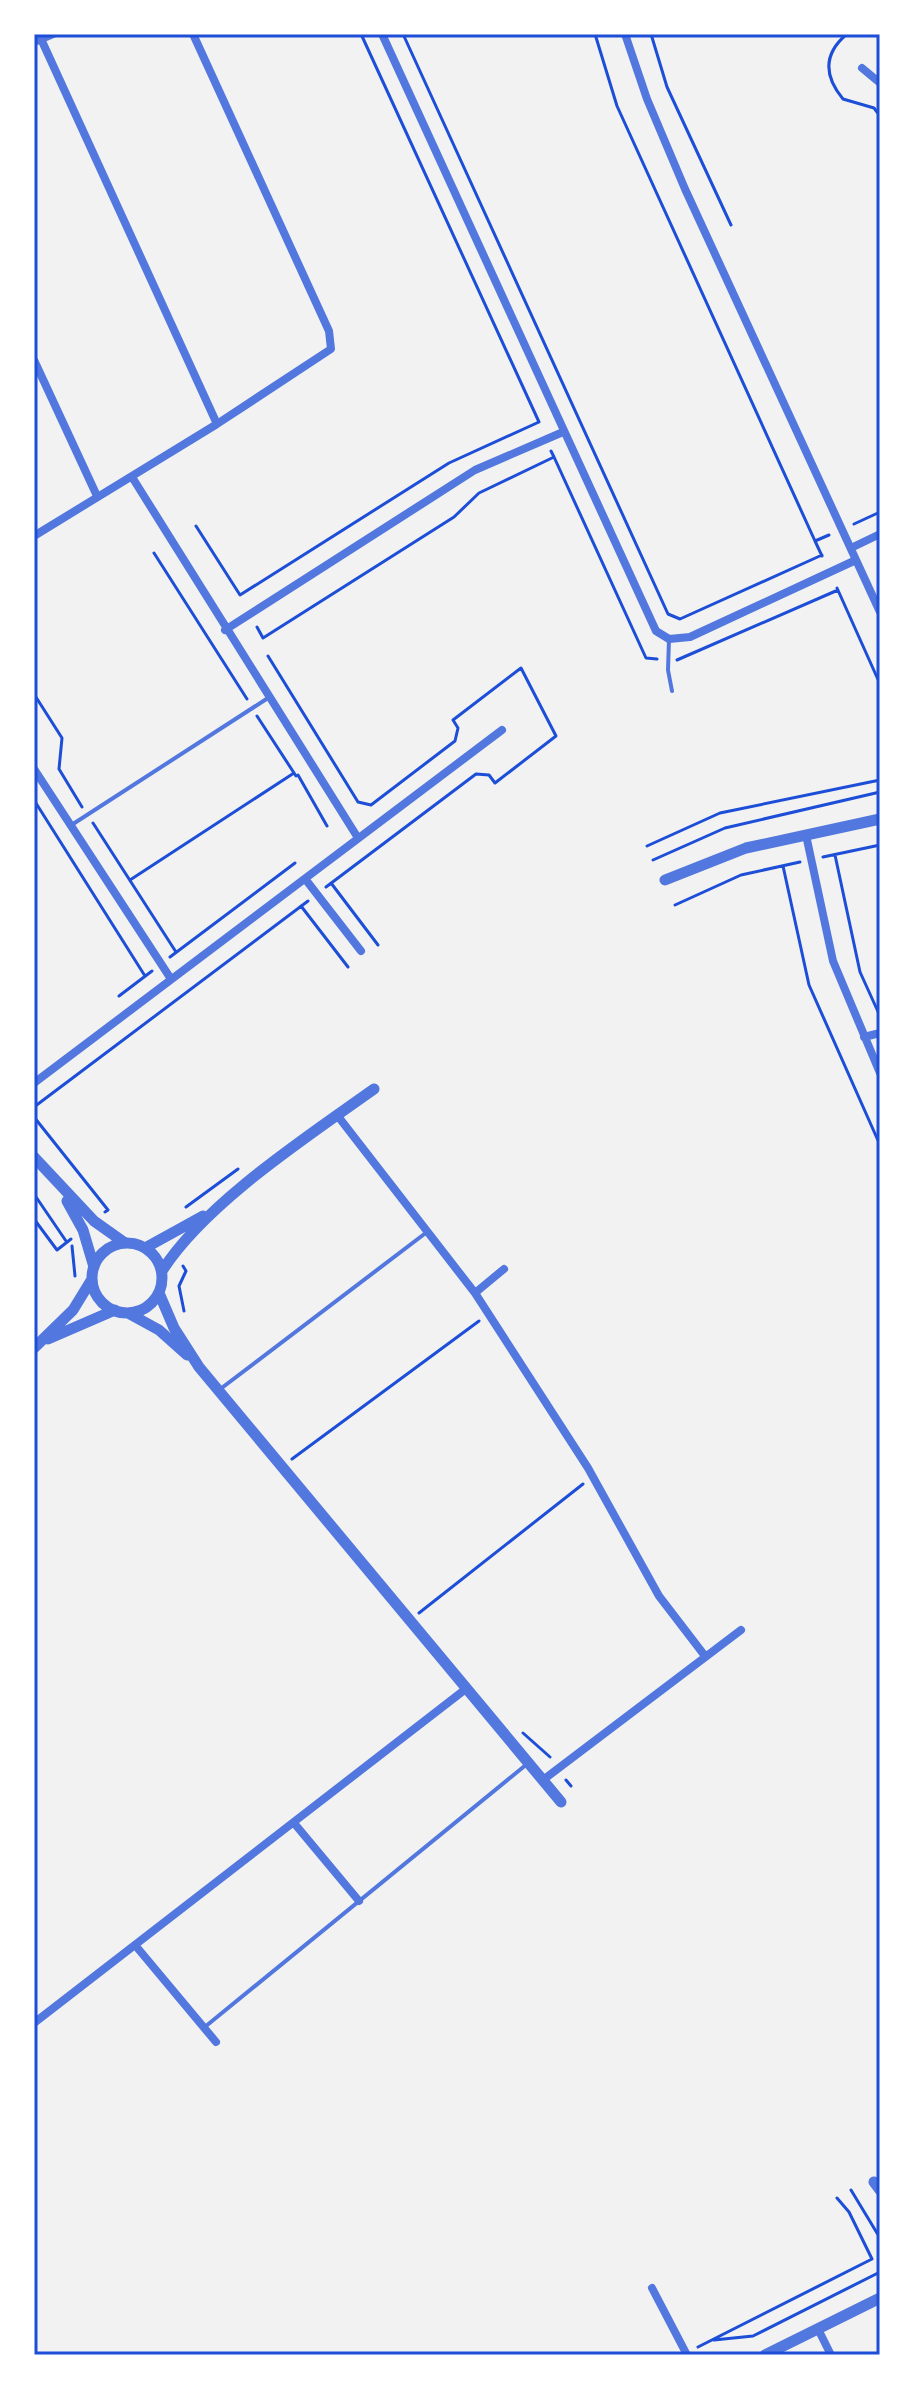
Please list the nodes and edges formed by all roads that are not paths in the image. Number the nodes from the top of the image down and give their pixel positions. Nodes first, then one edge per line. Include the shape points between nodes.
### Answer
1 (53, 34) edge
2 (193, 34) edge
3 (382, 34) edge
4 (625, 34) edge
5 (38, 41) edge
6 (862, 68) dead end
7 (880, 83) edge
8 (34, 360) edge
9 (217, 424) junction
10 (563, 432) junction
11 (132, 477) junction
12 (97, 496) junction
13 (880, 534) edge
14 (34, 536) edge
15 (851, 548) junction
16 (856, 560) junction
17 (880, 612) edge
18 (225, 630) junction
19 (669, 639) junction
20 (672, 691) dead end
21 (268, 698) junction
22 (502, 730) dead end
23 (34, 769) edge
24 (880, 819) edge
25 (73, 824) junction
26 (806, 835) junction
27 (358, 838) junction
28 (306, 880) junction
29 (665, 880) dead end
30 (361, 951) dead end
31 (171, 979) junction
32 (880, 1033) edge
33 (864, 1037) junction
34 (880, 1073) edge
35 (34, 1083) edge
36 (374, 1089) dead end
37 (337, 1115) junction
38 (34, 1157) edge
39 (59, 1187) junction
40 (211, 1212) junction
41 (427, 1232) junction
42 (125, 1243) junction
43 (145, 1248) junction
44 (504, 1269) dead end
45 (162, 1271) junction
46 (93, 1273) junction
47 (159, 1293) junction
48 (475, 1293) junction
49 (122, 1312) junction
50 (37, 1345) edge
51 (199, 1367) junction
52 (219, 1390) junction
53 (741, 1630) dead end
54 (705, 1656) junction
55 (467, 1688) junction
56 (529, 1762) junction
57 (543, 1780) junction
58 (561, 1802) dead end
59 (294, 1823) junction
60 (359, 1901) junction
61 (135, 1945) junction
62 (34, 2023) edge
63 (204, 2028) junction
64 (216, 2042) dead end
65 (652, 2288) dead end
66 (880, 2298) edge
67 (818, 2329) junction
68 (687, 2355) edge
69 (765, 2355) edge
70 (831, 2355) edge

1 - 5 street
2 - 9 street via 329,331 331,349
3 - 10 street
4 - 15 street via 680,176
5 - 9 street
6 - 7 street
8 - 12 street
9 - 11 street
10 - 18 street via 475,470
10 - 19 street via 651,622
11 - 12 street
11 - 18 street
12 - 14 street
13 - 15 street
15 - 16 street
16 - 17 street
16 - 19 street via 690,637
18 - 21 street
19 - 20 lane
21 - 25 lane
21 - 27 street
22 - 27 street
23 - 25 street
24 - 26 street
25 - 31 street
26 - 29 street via 746,848
26 - 33 street via 833,961
27 - 28 street
28 - 30 street
28 - 31 street
31 - 35 street
32 - 33 street
33 - 34 street
36 - 37 street
37 - 40 street
37 - 41 street
38 - 39 street
39 - 42 street
39 - 46 street via 85,1236
40 - 43 street
40 - 45 street
41 - 48 street
41 - 52 lane
42 - 43 street
42 - 46 street via 108,1248
43 - 45 street
44 - 48 street
45 - 47 street
46 - 49 street via 101,1301
46 - 50 street via 73,1310
47 - 49 street via 144,1309
47 - 51 street
48 - 54 street via 593,1476 659,1596
49 - 50 street
49 - 51 street via 159,1330
51 - 52 street
52 - 55 street via 288,1463 415,1616
53 - 54 street
54 - 57 street
55 - 56 street
55 - 59 street
56 - 57 street
56 - 60 lane
57 - 58 street
59 - 60 street
59 - 61 street
60 - 63 lane
61 - 62 street
61 - 63 street
63 - 64 street
65 - 68 street
66 - 67 street
67 - 69 street
67 - 70 street

